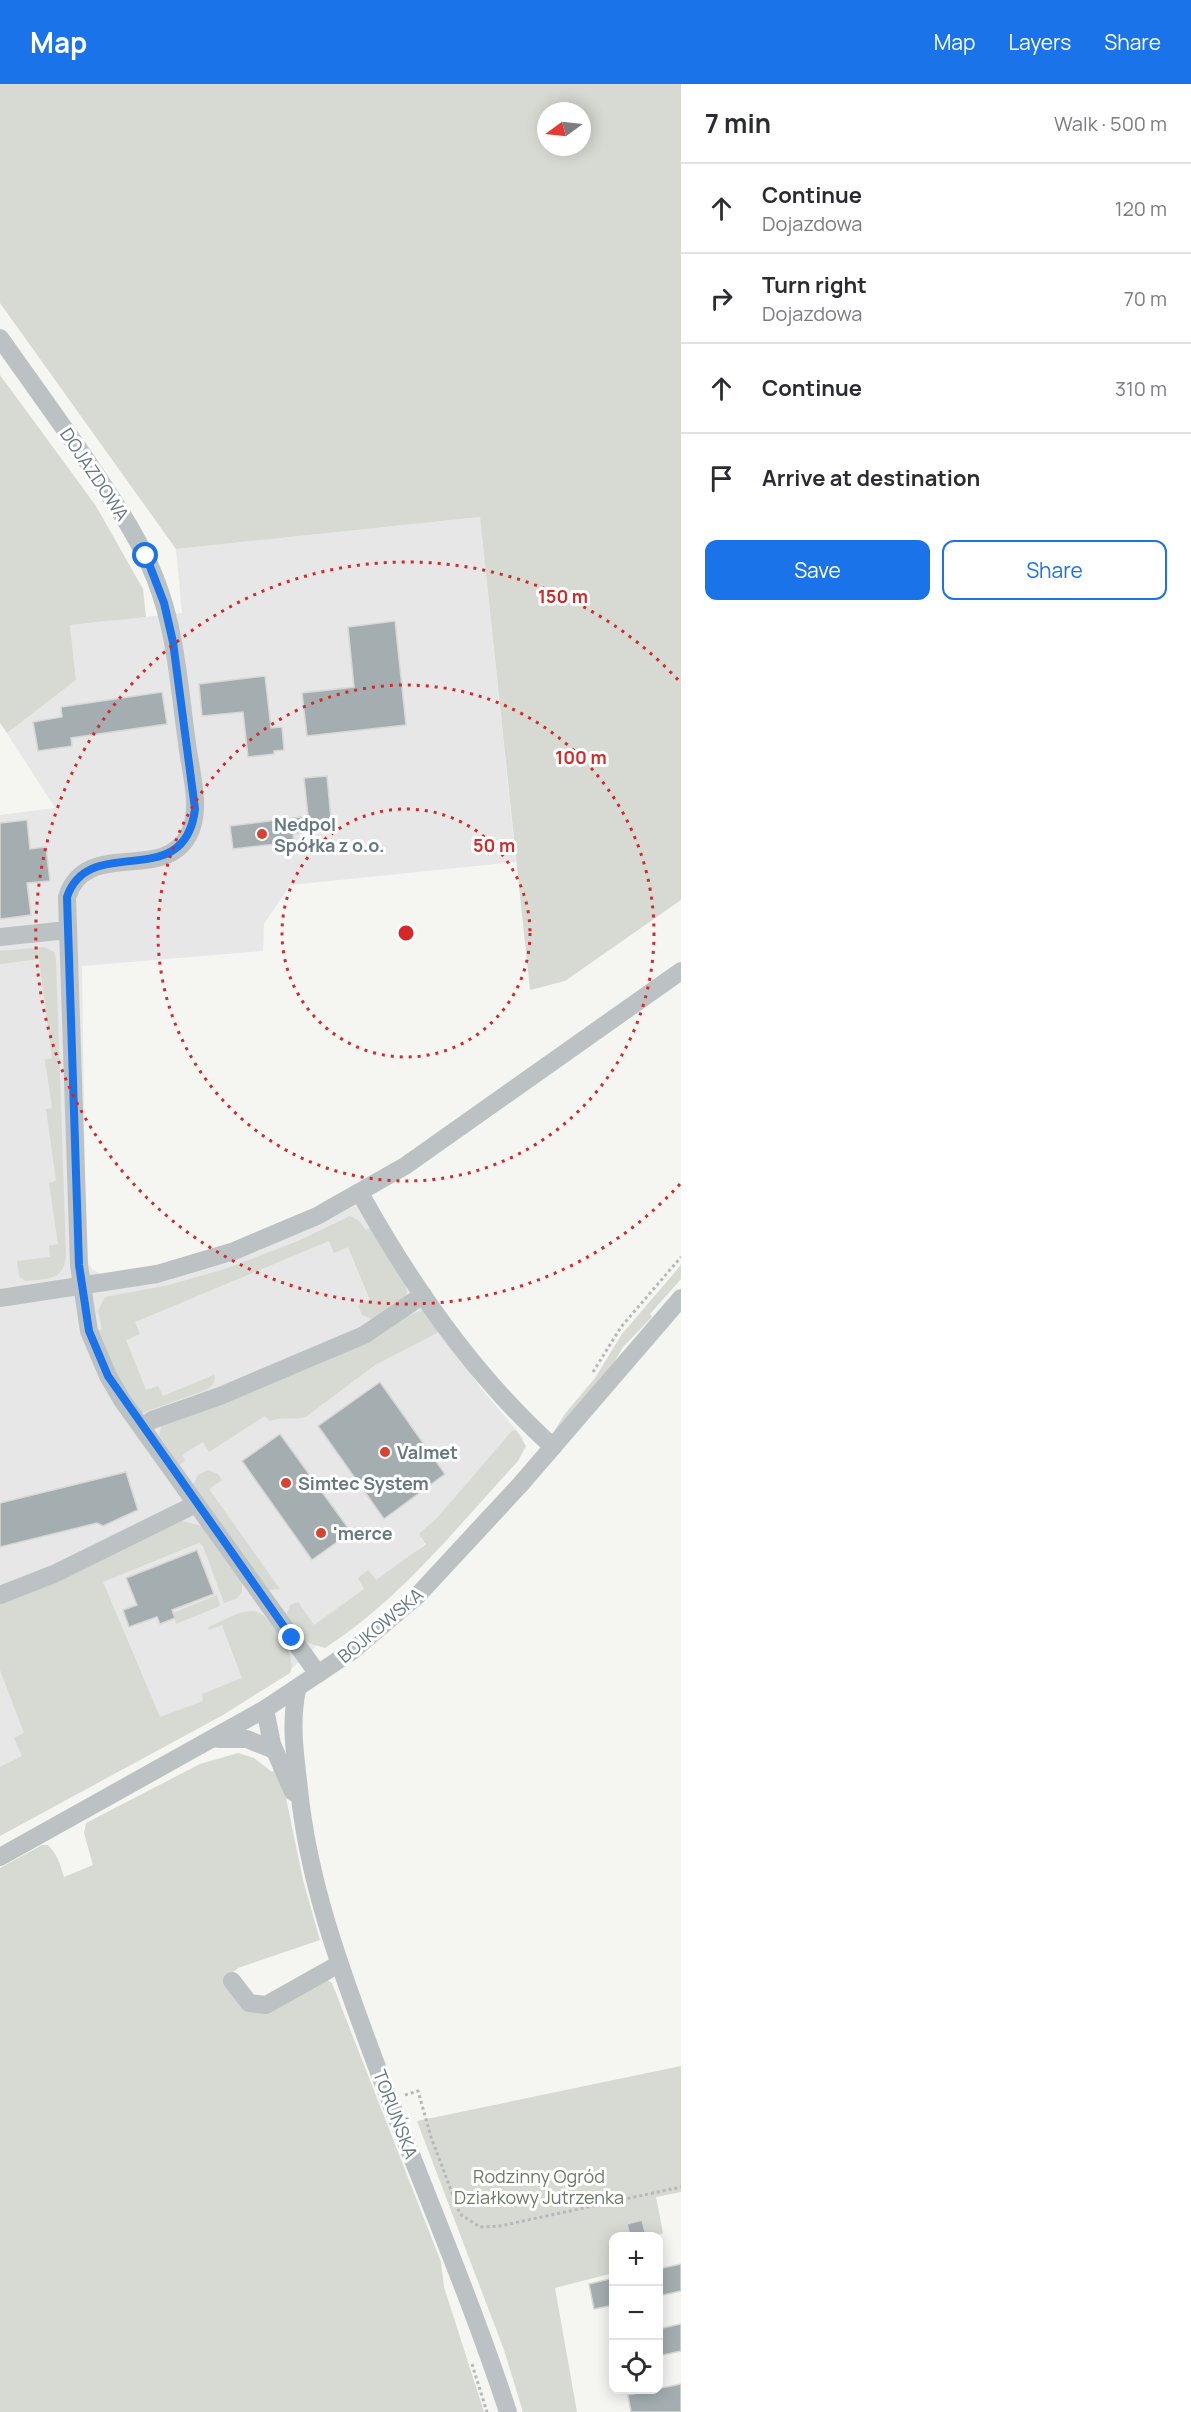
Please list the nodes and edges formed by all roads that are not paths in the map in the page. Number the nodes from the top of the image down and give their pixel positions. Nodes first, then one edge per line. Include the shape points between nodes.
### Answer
1 (0, 338) edge
2 (68, 930) junction
3 (0, 938) edge
4 (681, 971) edge
5 (360, 1193) junction
6 (81, 1287) junction
7 (423, 1295) junction
8 (0, 1298) edge
9 (681, 1298) edge
10 (142, 1427) junction
11 (553, 1447) junction
12 (196, 1504) junction
13 (0, 1595) edge
14 (318, 1674) junction
15 (297, 1690) junction
16 (265, 1709) junction
17 (213, 1739) junction
18 (294, 1742) junction
19 (274, 1750) junction
20 (301, 1811) junction
21 (0, 1857) edge
22 (339, 1964) junction
23 (232, 1981) dead end
24 (508, 2412) edge

1 - 2 street, DOJAZDOWA via 130,527 156,579 173,642 193,792 193,825 177,849 152,859 99,865 78,876 67,897
2 - 3 street
2 - 6 street, DOJAZDOWA
4 - 5 street via 405,1166
5 - 6 street via 234,1251 157,1274
5 - 7 street
6 - 8 street
6 - 10 street, DOJAZDOWA via 96,1351 112,1384
7 - 10 street via 364,1335
7 - 11 street via 510,1408
9 - 11 street, BOJKOWSKA
10 - 12 street, DOJAZDOWA
11 - 14 street, BOJKOWSKA via 417,1596
12 - 13 street via 54,1574
12 - 14 street, DOJAZDOWA
14 - 15 street, BOJKOWSKA
15 - 16 street, BOJKOWSKA
15 - 18 street, TORUŃSKA via 292,1713
16 - 17 street, BOJKOWSKA
16 - 18 street, TORUŃSKA via 281,1721
16 - 19 street, TORUŃSKA
17 - 19 street via 247,1739
17 - 21 street, BOJKOWSKA
18 - 20 street, TORUŃSKA
19 - 20 street, TORUŃSKA
20 - 22 street, TORUŃSKA via 322,1912
22 - 23 street via 266,2005 249,2003
22 - 24 street, TORUŃSKA via 483,2337

